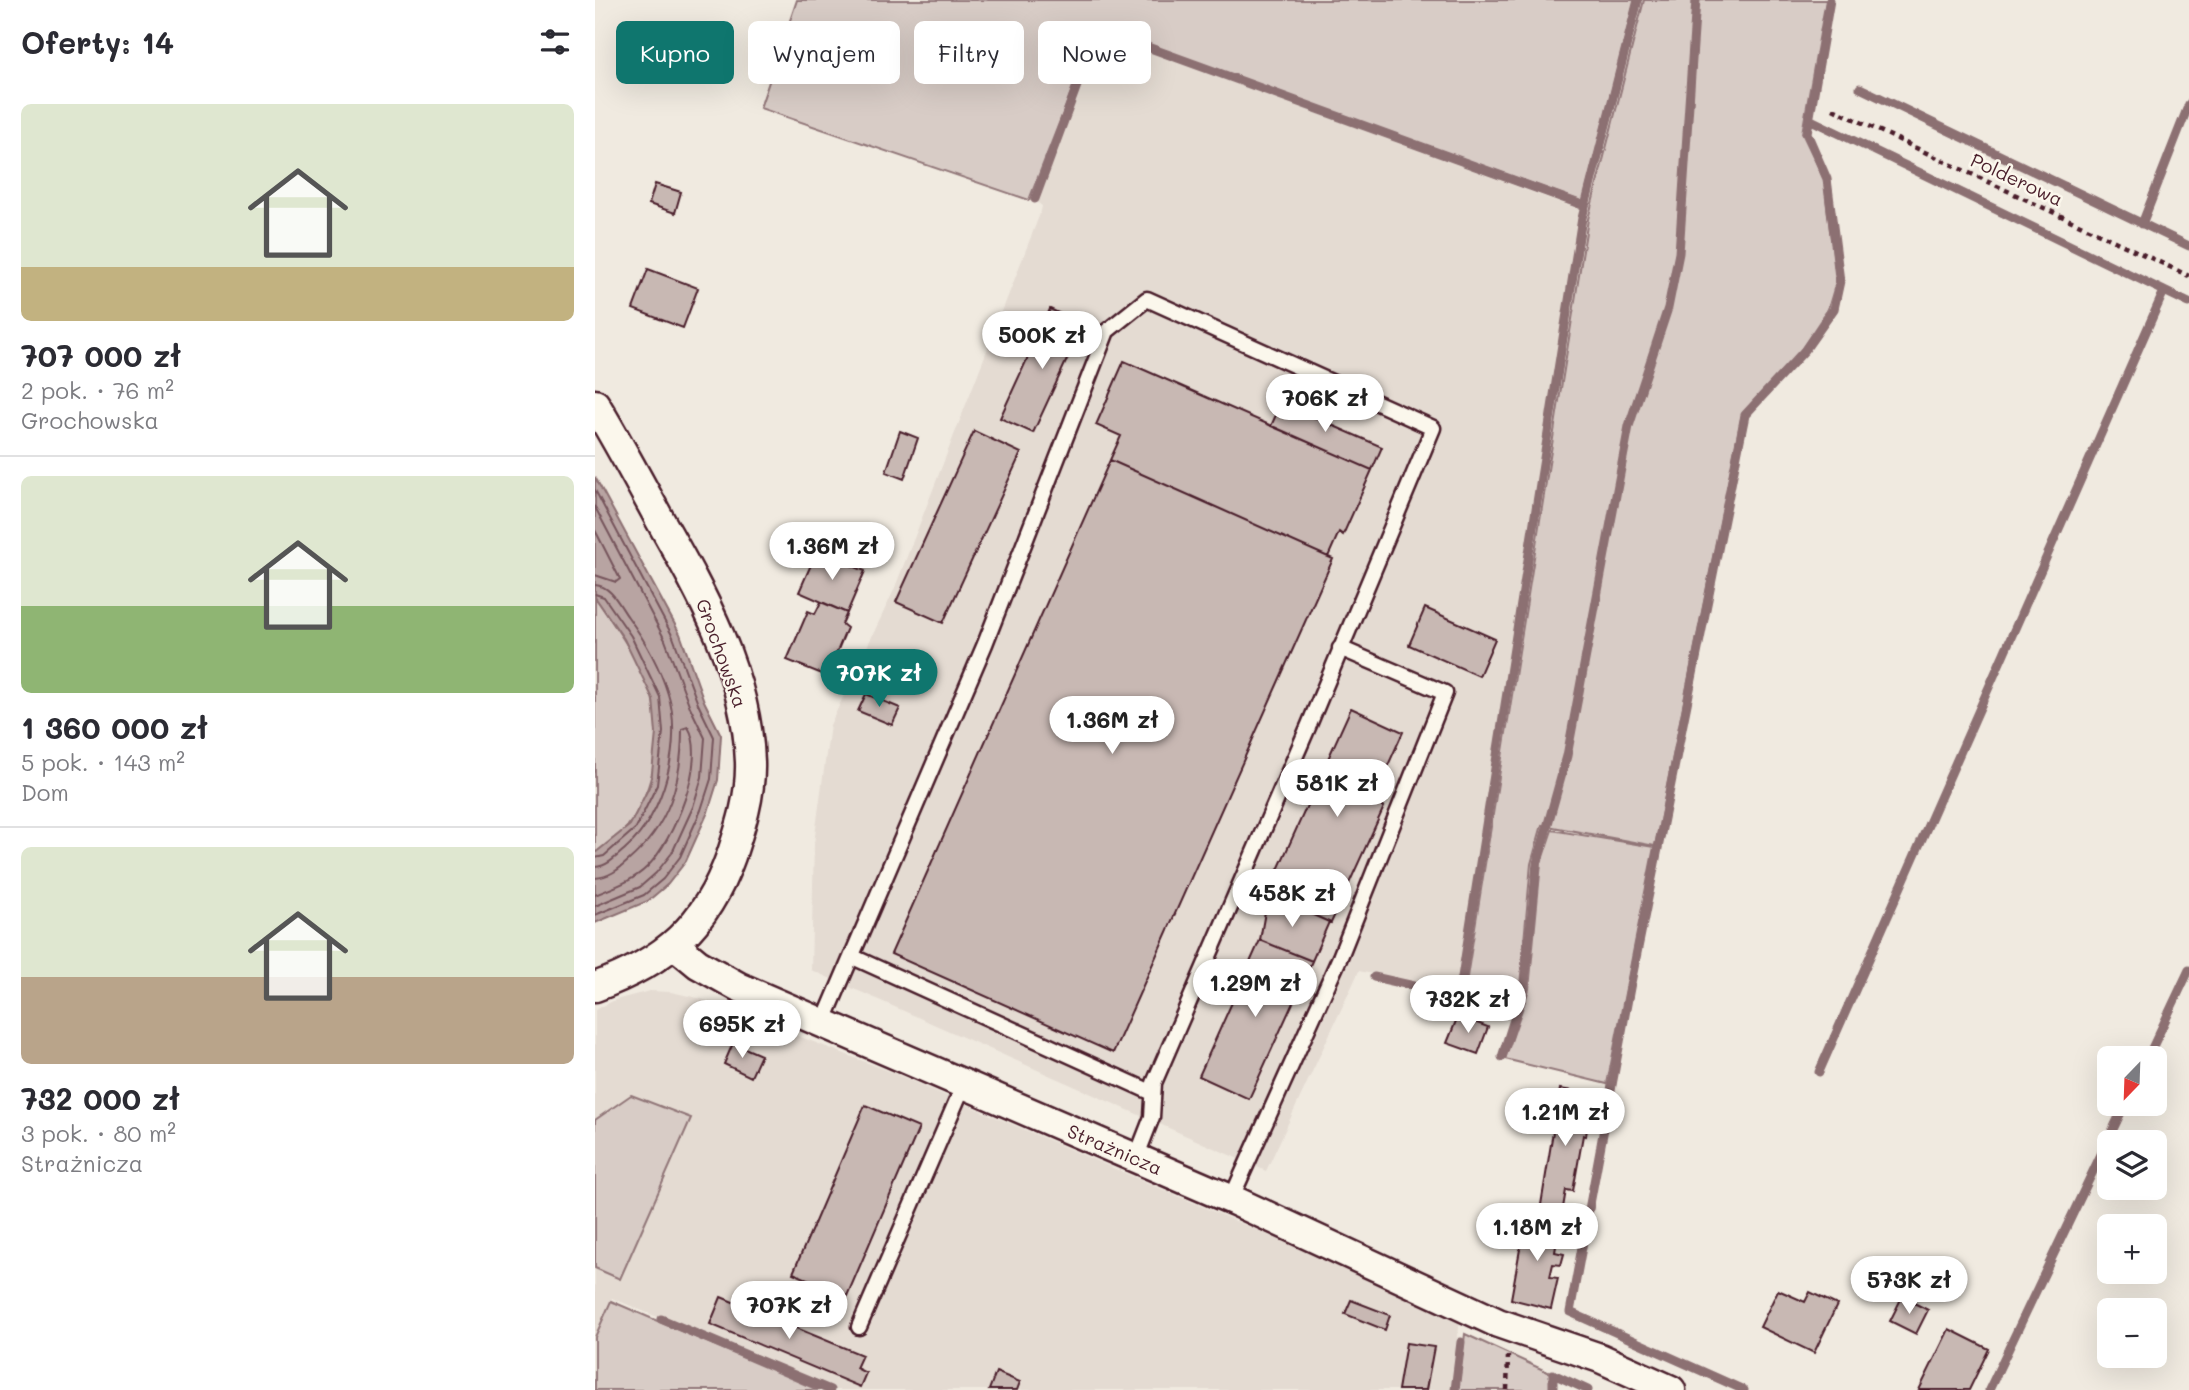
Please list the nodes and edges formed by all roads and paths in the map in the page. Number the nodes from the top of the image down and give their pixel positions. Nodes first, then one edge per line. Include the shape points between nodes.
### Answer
1 (1833, 108) dead end
2 (2189, 276) edge
3 (595, 404) edge
4 (1341, 648) junction
5 (675, 945) junction
6 (853, 957) junction
7 (595, 987) edge
8 (823, 1023) junction
9 (964, 1084) junction
10 (1153, 1093) junction
11 (1136, 1158) junction
12 (1231, 1199) junction
13 (859, 1327) dead end
14 (1671, 1390) edge

1 - 2 path, Polderowa
3 - 5 street, Grochowska via 709,608 742,699 750,764 745,816 704,912
4 - 6 lane via 1433,428 1147,299 1107,331 985,644
4 - 10 lane
4 - 12 lane via 1445,693 1340,957
5 - 7 street, Grochowska via 633,973
5 - 8 street, Strażnicza via 739,987
6 - 8 lane
6 - 10 lane
8 - 9 street, Strażnicza
9 - 11 street, Strażnicza
9 - 13 lane
10 - 11 lane via 1152,1118
11 - 12 street, Strażnicza
12 - 14 street, Strażnicza via 1498,1324 1560,1343

